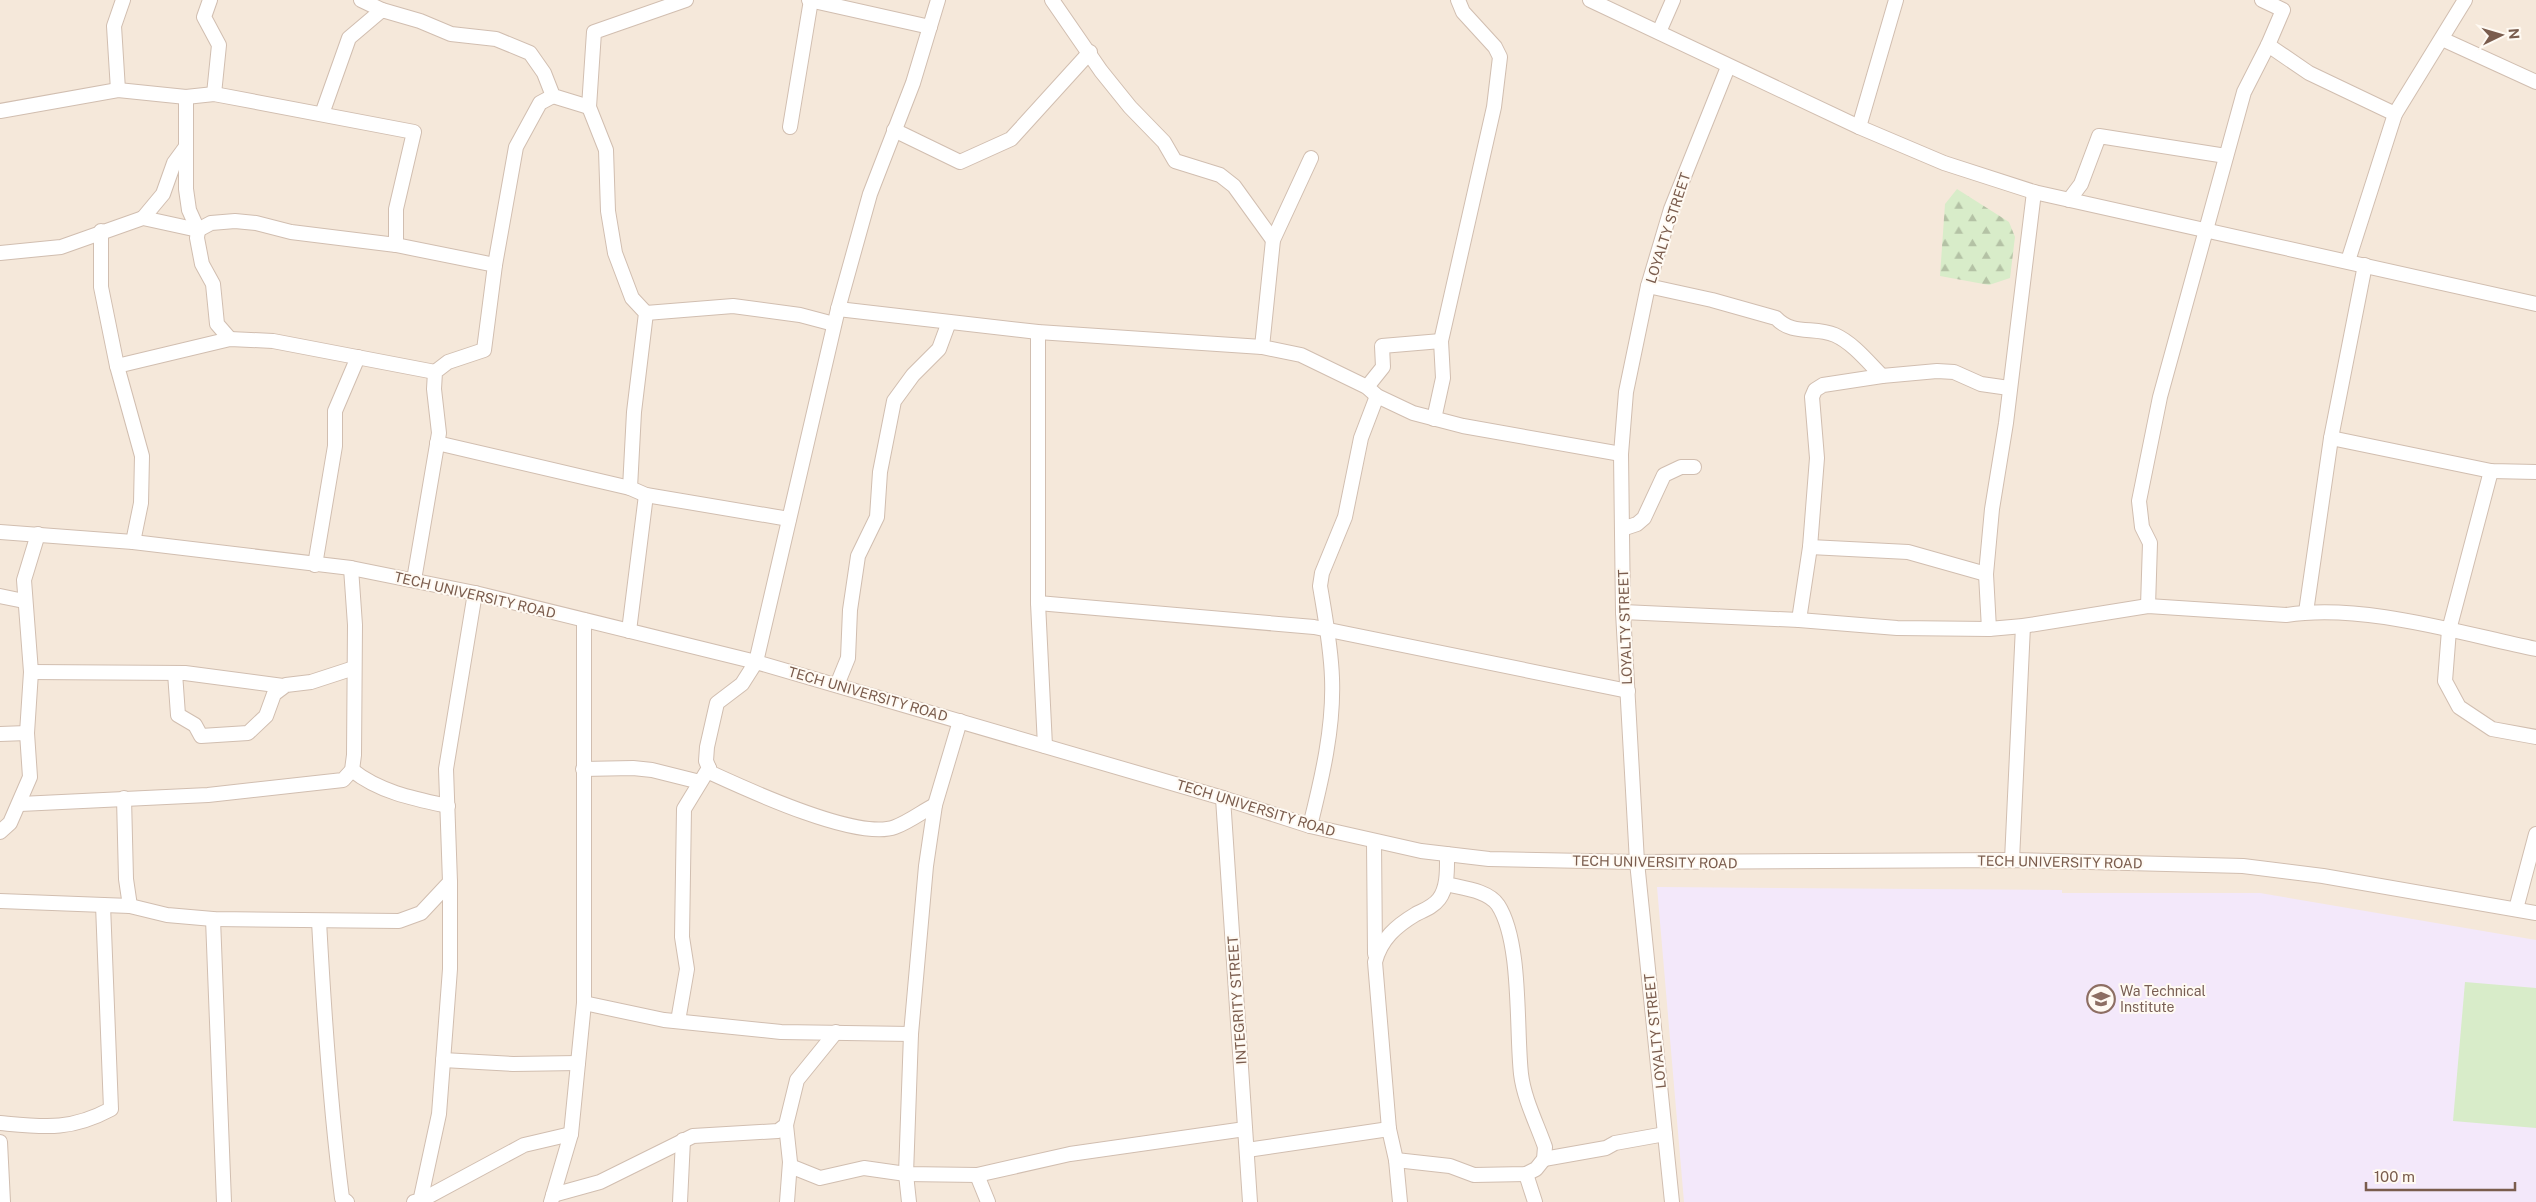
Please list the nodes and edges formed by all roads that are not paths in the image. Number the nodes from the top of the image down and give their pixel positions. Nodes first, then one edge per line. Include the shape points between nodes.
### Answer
1 (123, 0) edge
2 (210, 0) edge
3 (361, 0) edge
4 (686, 0) edge
5 (810, 0) edge
6 (938, 0) edge
7 (1052, 0) edge
8 (1458, 0) edge
9 (1590, 0) edge
10 (1673, 0) edge
11 (1896, 0) edge
12 (2262, 0) edge
13 (2465, 0) edge
14 (382, 10) junction
15 (930, 27) junction
16 (1659, 32) junction
17 (2442, 39) junction
18 (2268, 45) junction
19 (1090, 52) junction
20 (1728, 67) junction
21 (2536, 82) edge
22 (118, 90) junction
23 (214, 94) junction
24 (553, 96) junction
25 (186, 97) junction
26 (589, 106) junction
27 (0, 111) edge
28 (322, 114) junction
29 (2395, 114) junction
30 (790, 127) dead end
31 (1859, 127) junction
32 (894, 130) junction
33 (185, 148) junction
34 (2226, 156) junction
35 (1311, 158) dead end
36 (2034, 192) junction
37 (2069, 200) junction
38 (142, 218) junction
39 (198, 230) junction
40 (2208, 230) junction
41 (101, 231) junction
42 (1273, 240) junction
43 (396, 245) junction
44 (0, 253) edge
45 (2348, 261) junction
46 (495, 265) junction
47 (2365, 265) junction
48 (1648, 286) junction
49 (2536, 304) edge
50 (838, 309) junction
51 (646, 313) junction
52 (949, 322) junction
53 (834, 324) junction
54 (1038, 332) junction
55 (230, 339) junction
56 (1441, 341) junction
57 (1262, 347) junction
58 (358, 357) junction
59 (117, 366) junction
60 (435, 372) junction
61 (1882, 376) junction
62 (2009, 388) junction
63 (1372, 392) junction
64 (1434, 419) junction
65 (2331, 438) junction
66 (437, 443) junction
67 (1621, 454) junction
68 (1694, 467) dead end
69 (2491, 472) junction
70 (2536, 472) edge
71 (630, 488) junction
72 (646, 496) junction
73 (789, 519) junction
74 (1622, 529) junction
75 (0, 532) edge
76 (38, 534) junction
77 (133, 542) junction
78 (1810, 546) junction
79 (315, 565) junction
80 (351, 568) junction
81 (1986, 574) junction
82 (414, 580) junction
83 (475, 593) junction
84 (0, 596) edge
85 (24, 601) junction
86 (1038, 602) junction
87 (2148, 606) junction
88 (1623, 612) junction
89 (2306, 612) junction
90 (584, 620) junction
91 (1799, 620) junction
92 (2023, 626) junction
93 (1327, 629) junction
94 (1990, 629) junction
95 (2449, 630) junction
96 (629, 631) junction
97 (2536, 649) edge
98 (756, 662) junction
99 (354, 668) junction
100 (31, 672) junction
101 (175, 673) junction
102 (837, 685) junction
103 (283, 686) junction
104 (1628, 691) junction
105 (960, 721) junction
106 (27, 733) junction
107 (0, 734) edge
108 (2536, 737) edge
109 (1044, 746) junction
110 (709, 768) junction
111 (583, 769) junction
112 (352, 770) junction
113 (700, 782) junction
114 (124, 798) junction
115 (1224, 798) junction
116 (20, 804) junction
117 (935, 805) junction
118 (448, 806) junction
119 (1310, 826) junction
120 (0, 832) edge
121 (2536, 834) edge
122 (1374, 842) junction
123 (1448, 854) junction
124 (2012, 860) junction
125 (1637, 862) junction
126 (450, 882) junction
127 (1446, 884) junction
128 (0, 901) edge
129 (103, 904) junction
130 (130, 906) junction
131 (2516, 909) junction
132 (2536, 913) edge
133 (213, 919) junction
134 (319, 921) junction
135 (1375, 962) junction
136 (584, 1004) junction
137 (678, 1021) junction
138 (836, 1032) junction
139 (911, 1034) junction
140 (443, 1060) junction
141 (578, 1063) junction
142 (0, 1123) edge
143 (786, 1125) junction
144 (1389, 1129) junction
145 (1245, 1130) junction
146 (571, 1134) junction
147 (1665, 1134) junction
148 (683, 1140) junction
149 (0, 1142) edge
150 (1247, 1150) junction
151 (1544, 1159) junction
152 (1396, 1160) junction
153 (790, 1166) junction
154 (906, 1174) junction
155 (1526, 1174) junction
156 (977, 1175) junction
157 (552, 1198) edge
158 (3, 1202) edge
159 (224, 1202) edge
160 (347, 1202) edge
161 (417, 1202) edge
162 (680, 1202) edge
163 (787, 1202) edge
164 (909, 1202) edge
165 (988, 1202) edge
166 (1250, 1202) edge
167 (1400, 1202) edge
168 (1535, 1202) edge
169 (1672, 1202) edge

1 - 22 street via 114,26
2 - 23 street via 204,17 219,45
3 - 14 street
4 - 26 street via 594,32
5 - 15 street
5 - 30 street
6 - 15 street
7 - 19 street
8 - 56 street via 1463,12 1500,57 1494,106
9 - 16 street
10 - 16 street
11 - 31 street
12 - 18 street via 2282,10
13 - 17 street
14 - 24 street via 420,20 451,34 496,39 530,53 544,72
14 - 28 street via 349,38
15 - 32 street
16 - 20 street
17 - 21 street
17 - 29 street
18 - 29 street via 2309,74
18 - 34 street via 2244,92
19 - 32 street via 1011,139 960,162
19 - 42 street via 1101,71 1164,142 1175,161 1220,175 1234,186
20 - 31 street
20 - 48 street, LOYALTY STREET via 1671,208
22 - 25 street
22 - 27 street
23 - 25 street
23 - 28 street
24 - 26 street
24 - 46 street via 540,103 516,147
25 - 33 street
26 - 51 street via 606,150 608,211 615,253 632,298
28 - 43 street via 414,132 396,209
29 - 45 street
31 - 36 street via 1944,163
32 - 50 street via 870,194
33 - 38 street via 174,163 163,194
33 - 39 street via 189,210
34 - 37 street via 2099,136 2081,184
34 - 40 street
35 - 42 street
36 - 37 street
36 - 62 street
37 - 40 street
38 - 39 street
38 - 41 street
39 - 43 street via 212,223 235,221 291,232
39 - 55 street via 202,264 213,284 217,324
40 - 45 street
40 - 87 street via 2160,397 2139,501 2142,527 2150,544
41 - 44 street via 61,247
41 - 59 street via 101,287
42 - 57 street
43 - 46 street
45 - 47 street
46 - 60 street via 484,350 448,362
47 - 49 street
47 - 65 street
48 - 61 street via 1776,318 1792,330 1834,334
48 - 67 street, LOYALTY STREET via 1626,392
50 - 52 street
50 - 53 street
51 - 53 street via 733,306 800,315
51 - 71 street via 634,412
52 - 54 street
52 - 102 street via 939,349 913,375 894,401 880,472 877,517 858,556 850,610 848,658
53 - 73 street
54 - 57 street
54 - 86 street
55 - 58 street via 273,340
55 - 59 street
56 - 63 street via 1382,346 1383,368
56 - 64 street via 1444,378
57 - 63 street via 1301,355
58 - 60 street
58 - 79 street via 335,411 335,446
59 - 77 street via 142,456 141,503
60 - 66 street
61 - 62 street via 1954,372 1981,384
61 - 78 street via 1823,386 1815,390 1812,397 1817,458
62 - 81 street
63 - 64 street via 1413,414
63 - 93 street via 1345,517 1322,573 1320,586
64 - 67 street
65 - 69 street
65 - 89 street
66 - 71 street
66 - 82 street
67 - 74 street, LOYALTY STREET
68 - 74 street via 1664,475 1644,518
69 - 70 street
69 - 95 street
71 - 72 street
72 - 73 street
72 - 96 street
73 - 98 street
74 - 88 street, LOYALTY STREET
75 - 76 street, TECH UNIVERSITY ROAD
76 - 77 street, TECH UNIVERSITY ROAD
76 - 85 street via 24,580
77 - 79 street, TECH UNIVERSITY ROAD
78 - 81 street via 1908,552
78 - 91 street
79 - 80 street, TECH UNIVERSITY ROAD
80 - 82 street, TECH UNIVERSITY ROAD
80 - 99 street
81 - 94 street
82 - 83 street, TECH UNIVERSITY ROAD
83 - 90 street, TECH UNIVERSITY ROAD
83 - 118 street via 446,770
84 - 85 street
85 - 100 street
86 - 93 street
86 - 109 street
87 - 89 street via 2286,615
87 - 92 street
88 - 91 street
88 - 104 street, LOYALTY STREET
89 - 95 street via 2350,612
90 - 96 street, TECH UNIVERSITY ROAD
90 - 111 street
91 - 94 street via 1897,628
92 - 94 street
92 - 124 street
93 - 104 street
93 - 119 street via 1332,678 1331,718
95 - 97 street
95 - 108 street via 2445,681 2459,707 2492,729
96 - 98 street, TECH UNIVERSITY ROAD
98 - 102 street, TECH UNIVERSITY ROAD
98 - 110 street via 742,684 717,703 707,747
99 - 103 street via 311,682
99 - 112 street
100 - 101 street
100 - 106 street
101 - 103 street
101 - 103 street via 178,715 195,725 201,736 248,733 266,716 274,694
102 - 105 street, TECH UNIVERSITY ROAD
104 - 125 street, LOYALTY STREET
105 - 109 street, TECH UNIVERSITY ROAD
105 - 117 street
106 - 107 street
106 - 116 street via 30,777
109 - 115 street, TECH UNIVERSITY ROAD
110 - 113 street
110 - 117 street via 711,773 777,802 861,828 895,828
111 - 113 street via 643,769
111 - 136 street
112 - 114 street via 344,780 208,794
112 - 118 street via 365,781 404,797
113 - 137 street via 684,809 682,937 687,969
114 - 116 street
114 - 130 street
115 - 119 street, TECH UNIVERSITY ROAD
115 - 145 street, INTEGRITY STREET
116 - 120 street via 10,823
117 - 139 street via 926,866
118 - 126 street
119 - 122 street, TECH UNIVERSITY ROAD
121 - 131 street
122 - 123 street, TECH UNIVERSITY ROAD
122 - 135 street
123 - 125 street, TECH UNIVERSITY ROAD via 1489,859
123 - 127 street
124 - 125 street, TECH UNIVERSITY ROAD
124 - 131 street, TECH UNIVERSITY ROAD via 2243,866 2324,876
125 - 147 street, LOYALTY STREET
126 - 134 street via 422,912 399,922
126 - 140 street via 450,969
127 - 135 street via 1432,906 1399,926 1382,942
127 - 151 street via 1480,892 1497,903 1507,922 1514,961 1522,1076 1545,1147
128 - 129 street
129 - 130 street
129 - 142 street via 111,1109 89,1121 51,1127
130 - 133 street via 168,915
131 - 132 street, TECH UNIVERSITY ROAD
133 - 134 street
133 - 159 street
134 - 160 street via 334,1135 342,1198
135 - 144 street
136 - 137 street
136 - 141 street
137 - 138 street via 781,1032
138 - 139 street
138 - 143 street via 797,1080
139 - 154 street
140 - 141 street
140 - 161 street via 439,1114
141 - 146 street
143 - 148 street via 778,1131 693,1136
143 - 153 street
144 - 150 street
144 - 152 street
145 - 150 street, INTEGRITY STREET
145 - 156 street via 1070,1154
146 - 157 street
146 - 161 street via 524,1145
147 - 151 street
147 - 169 street, LOYALTY STREET
148 - 157 street via 600,1182
148 - 162 street
149 - 158 street
150 - 166 street, INTEGRITY STREET
151 - 155 street via 1536,1170
152 - 155 street via 1450,1166 1474,1175
152 - 167 street
153 - 154 street via 820,1178 864,1168
153 - 163 street
154 - 156 street
154 - 164 street
155 - 168 street
156 - 165 street

